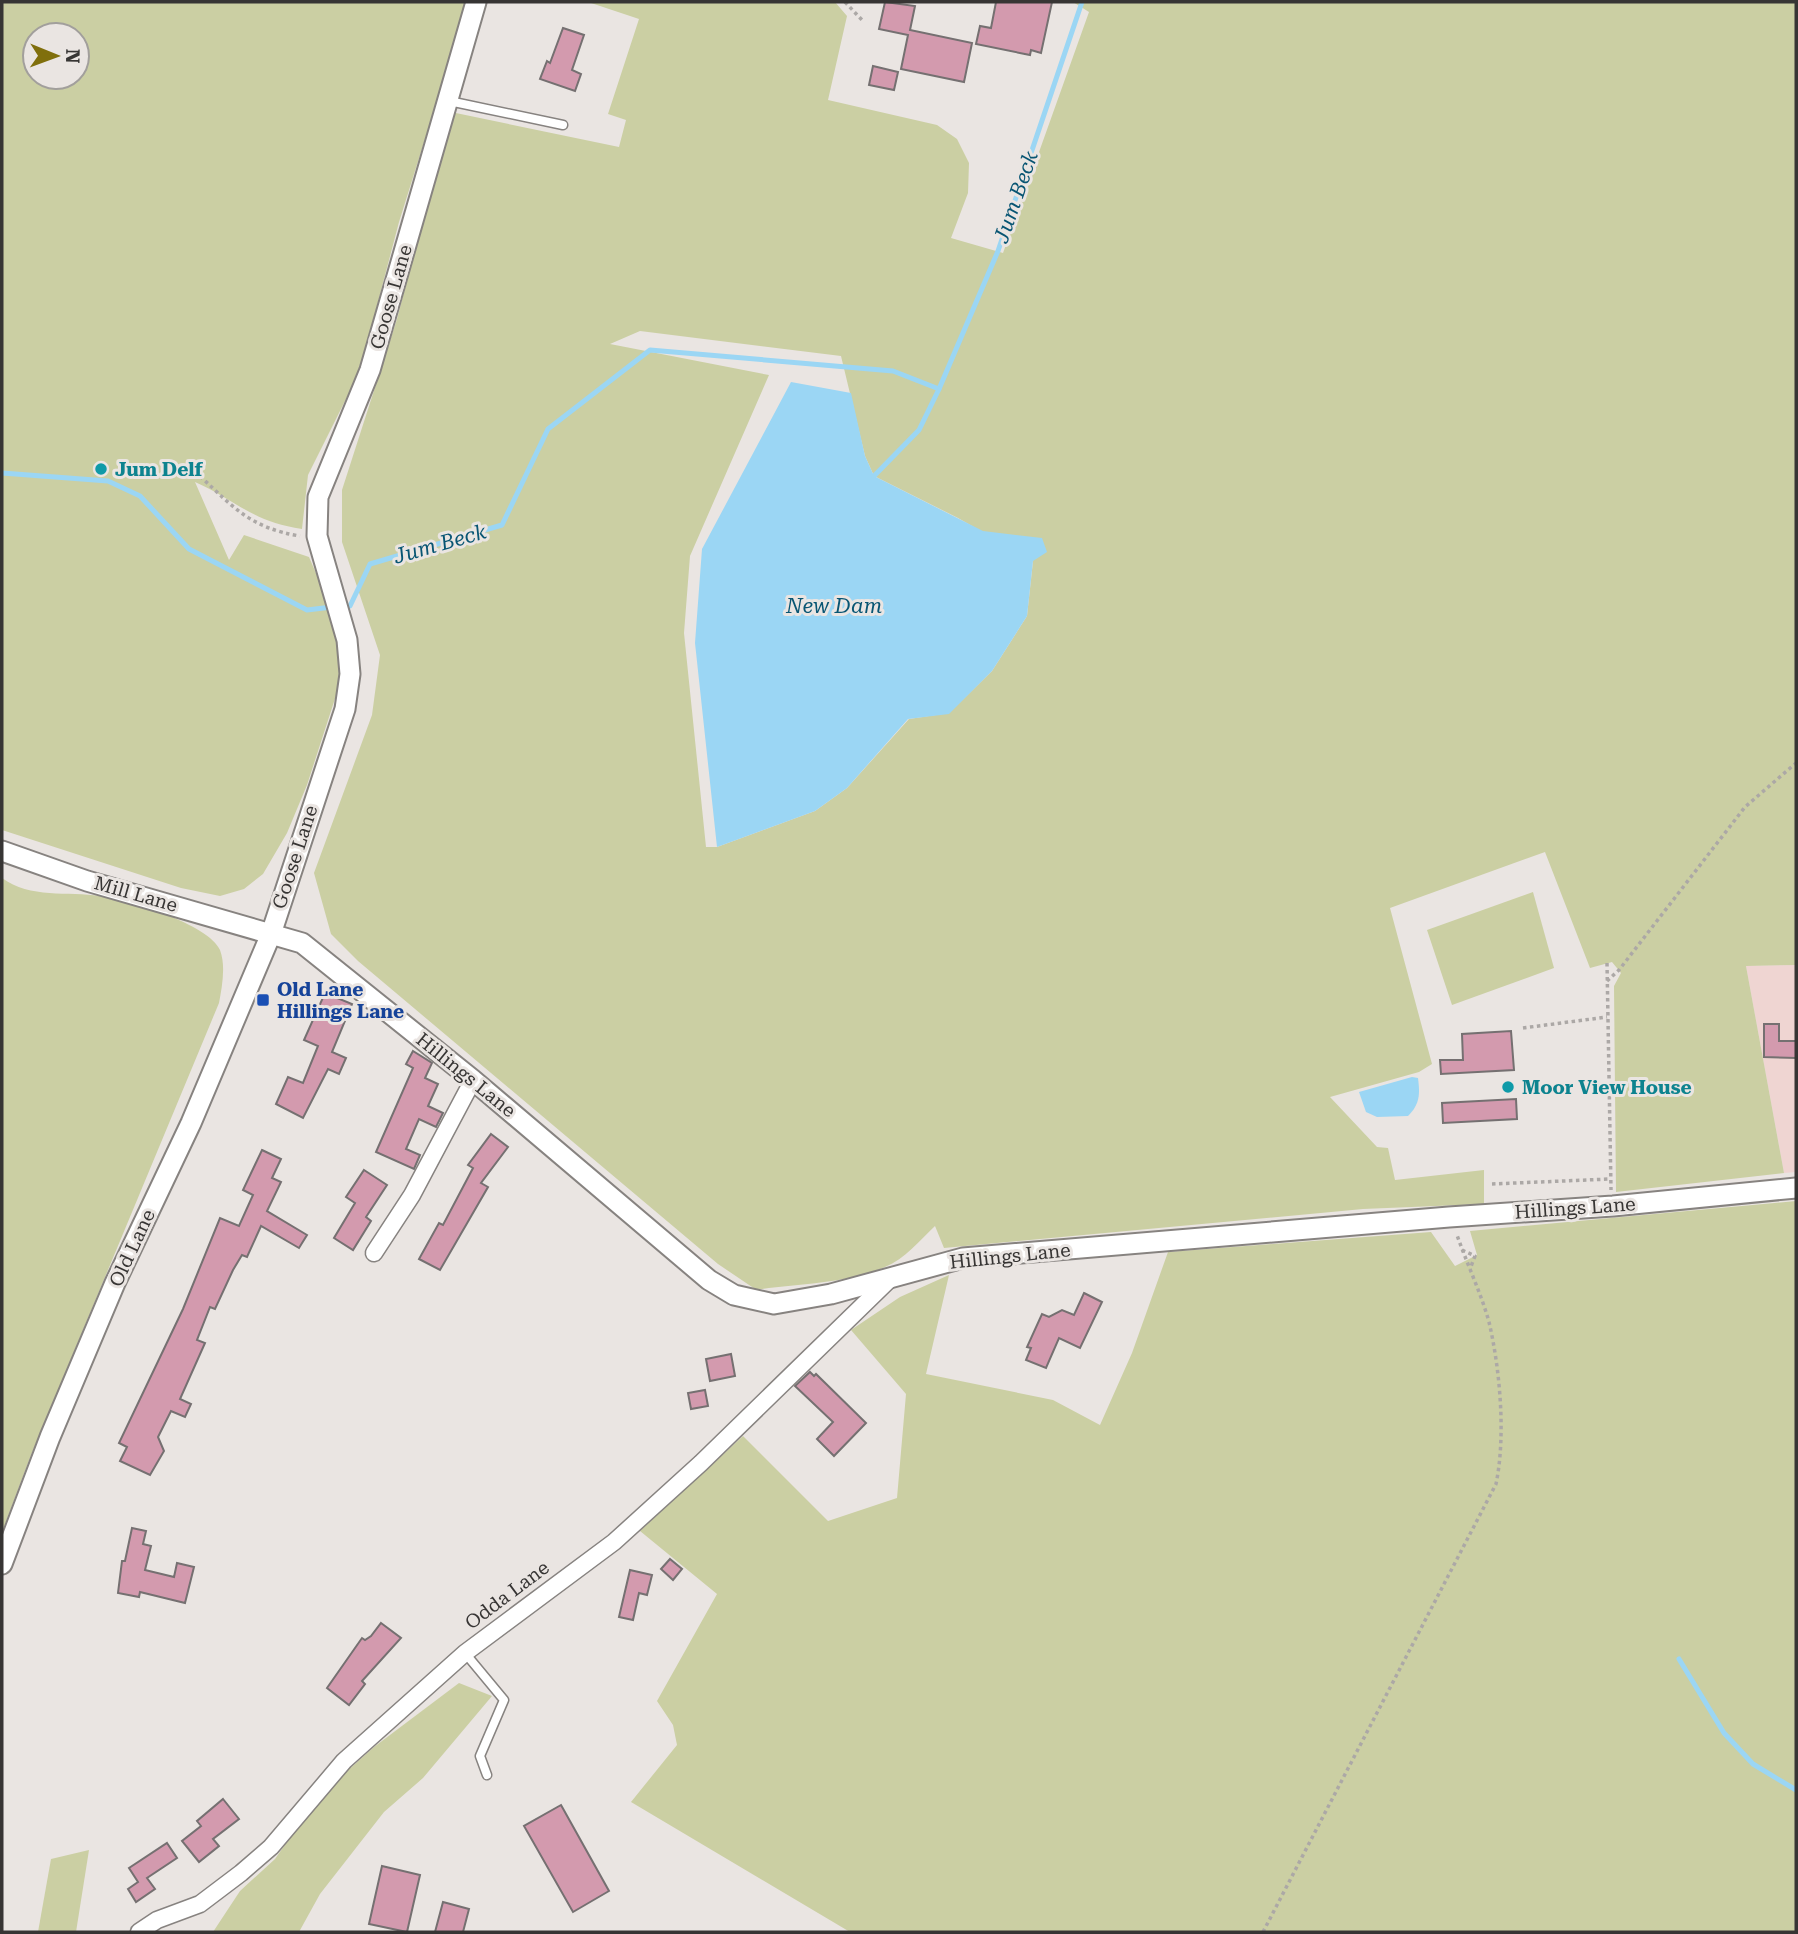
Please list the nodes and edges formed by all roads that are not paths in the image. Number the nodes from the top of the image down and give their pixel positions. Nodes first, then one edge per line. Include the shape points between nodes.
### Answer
1 (476, 2) edge
2 (447, 101) junction
3 (562, 125) dead end
4 (2, 851) edge
5 (271, 934) junction
6 (473, 1080) junction
7 (1796, 1188) edge
8 (374, 1253) dead end
9 (893, 1276) junction
10 (2, 1564) edge
11 (465, 1653) junction
12 (487, 1775) dead end
13 (139, 1932) edge

1 - 2 street, Goose Lane
2 - 3 lane
2 - 5 street, Goose Lane via 370,370 318,497 317,536 342,617 351,674 345,709
4 - 5 street, Mill Lane via 87,881
5 - 6 street, Hillings Lane via 302,943 326,960
5 - 10 street, Old Lane via 191,1123 110,1295
6 - 8 street via 412,1195
6 - 9 street, Hillings Lane via 709,1280 734,1294 774,1304
7 - 9 street, Hillings Lane via 963,1258
9 - 11 street, Odda Lane via 614,1542
11 - 12 lane via 503,1700 480,1756
11 - 13 street, Odda Lane via 344,1761 271,1847 241,1873 200,1904

